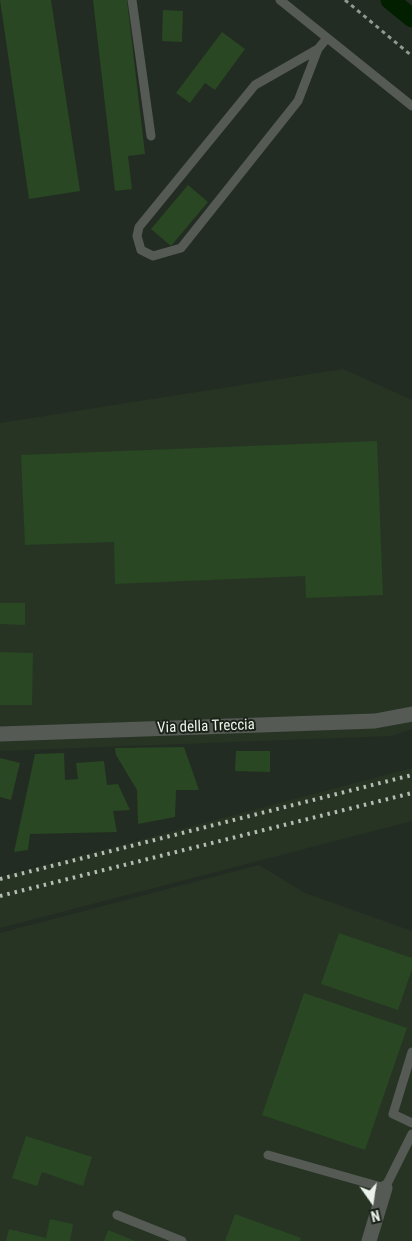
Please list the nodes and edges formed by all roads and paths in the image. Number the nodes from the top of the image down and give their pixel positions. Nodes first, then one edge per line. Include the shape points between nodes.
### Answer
1 (132, 0) edge
2 (280, 0) edge
3 (345, 0) edge
4 (327, 38) junction
5 (318, 49) junction
6 (412, 56) edge
7 (412, 106) edge
8 (151, 136) dead end
9 (412, 714) edge
10 (0, 734) edge
11 (412, 1052) edge
12 (412, 1123) edge
13 (412, 1134) edge
14 (268, 1155) dead end
15 (385, 1188) junction
16 (116, 1215) dead end
17 (182, 1241) edge
18 (370, 1241) edge

1 - 8 lane
2 - 4 lane
3 - 6 path
4 - 5 lane
4 - 7 lane
5 - 5 lane via 298,102 181,248 153,256 141,250 139,227 255,85
9 - 10 street, Via della Treccia via 375,721
11 - 12 lane via 393,1114
13 - 15 lane
14 - 15 lane
15 - 18 street
16 - 17 lane

